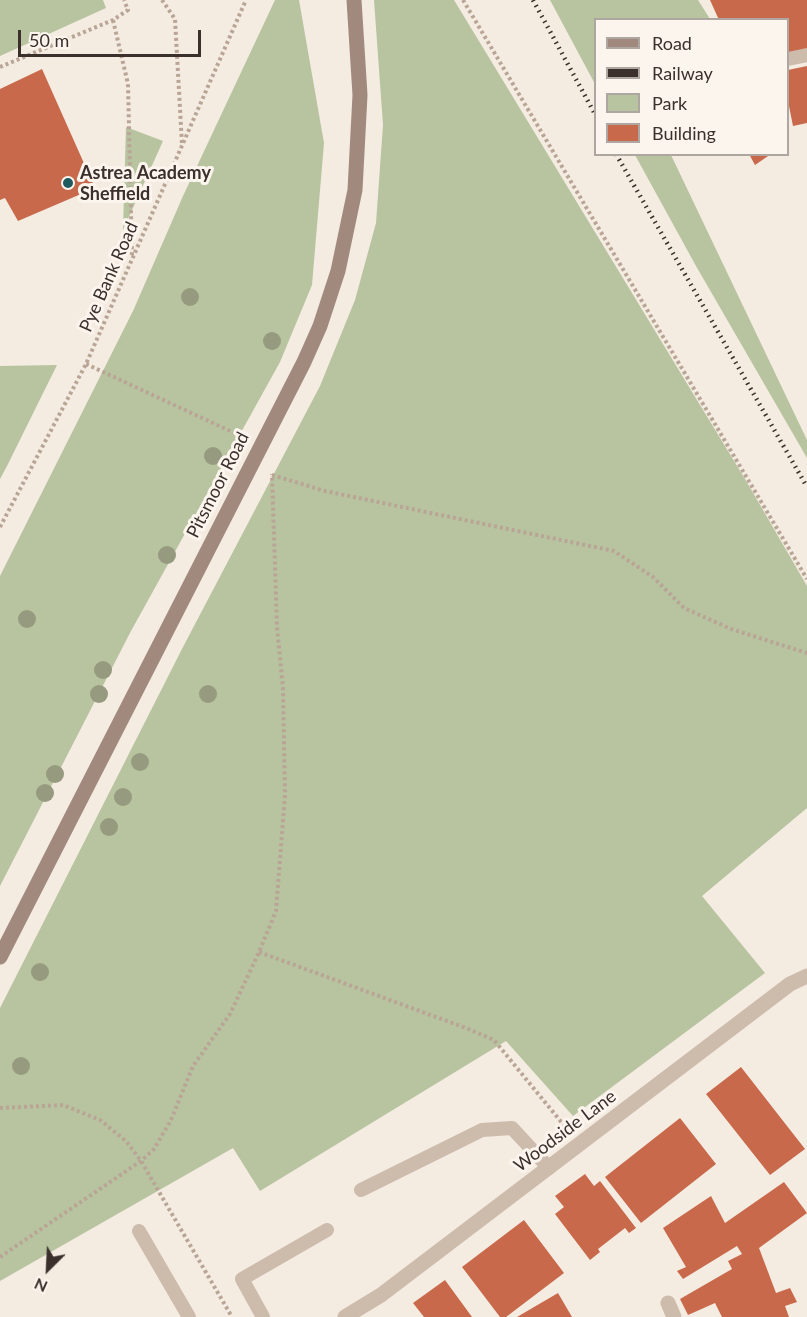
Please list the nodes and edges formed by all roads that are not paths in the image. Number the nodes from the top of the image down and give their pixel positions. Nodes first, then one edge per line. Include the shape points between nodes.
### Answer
1 (354, 0) edge
2 (807, 55) edge
3 (789, 59) edge
4 (0, 957) edge
5 (807, 976) edge
6 (549, 1168) junction
7 (361, 1190) dead end
8 (327, 1230) dead end
9 (139, 1231) dead end
10 (189, 1317) edge
11 (263, 1317) edge
12 (345, 1317) edge

1 - 4 street, Pitsmoor Road via 360,95 358,162 351,215 320,326
2 - 3 lane
5 - 6 street, Woodside Lane via 790,984
6 - 7 lane via 512,1128 482,1130
6 - 12 street, Woodside Lane via 381,1295
8 - 11 lane via 242,1279
9 - 10 lane

